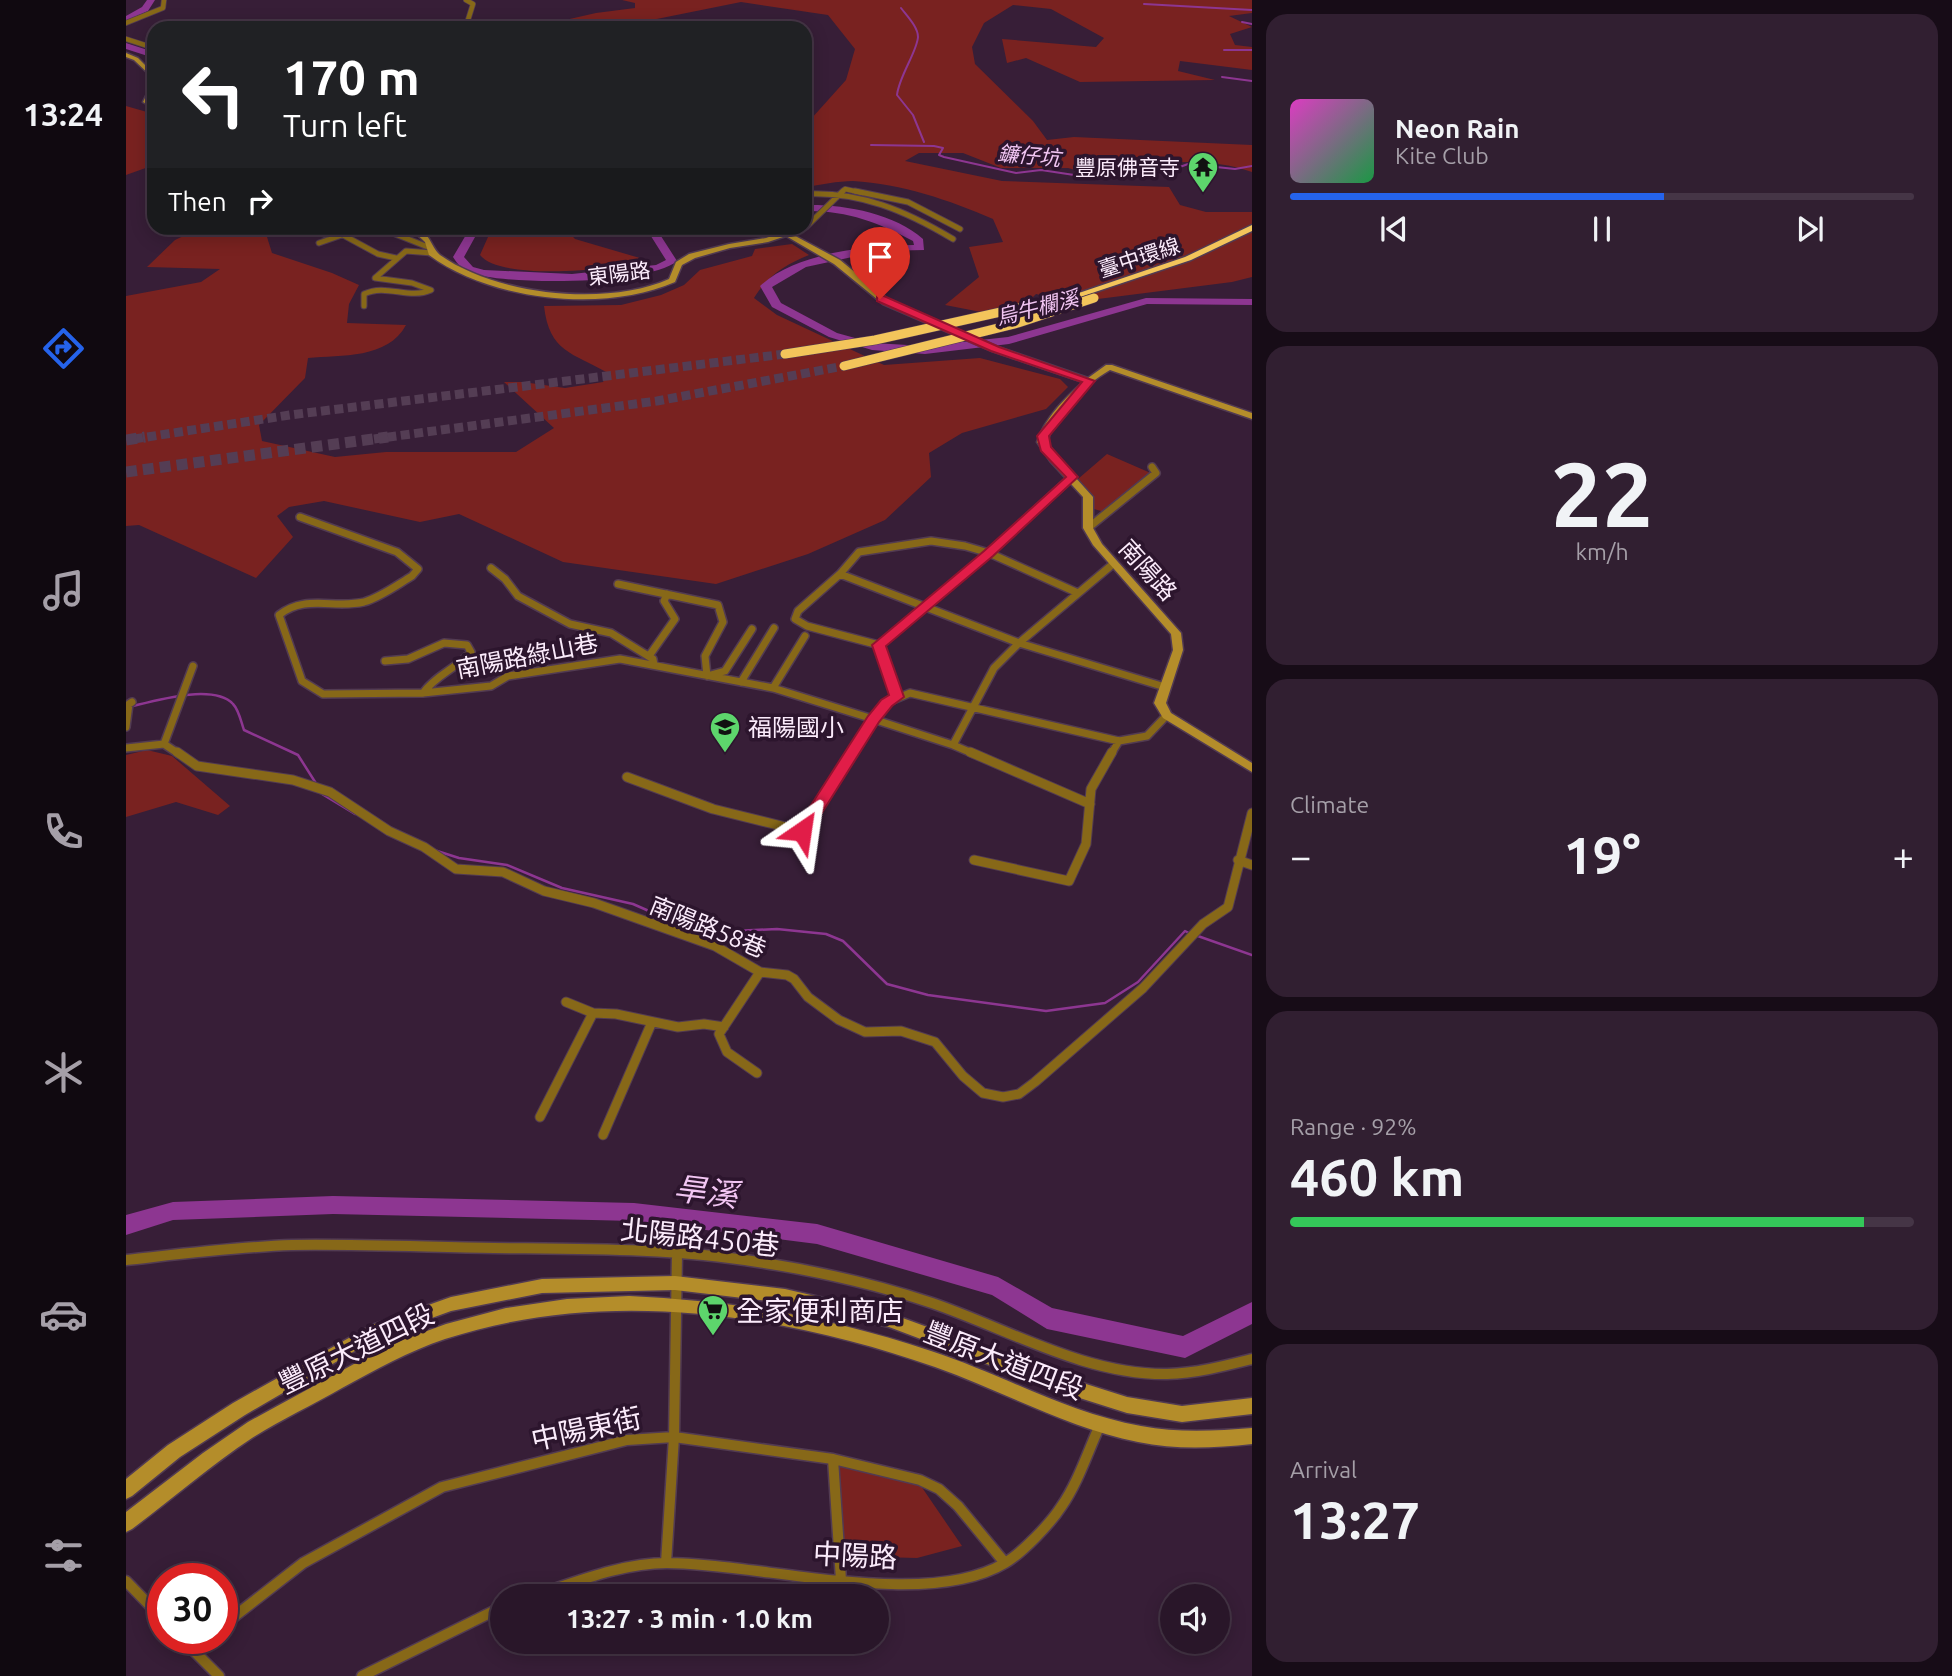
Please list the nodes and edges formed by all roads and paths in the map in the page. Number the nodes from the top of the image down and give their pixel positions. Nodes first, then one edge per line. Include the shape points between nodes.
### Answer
1 (164, 0) edge
2 (466, 0) edge
3 (469, 21) edge
4 (126, 23) edge
5 (126, 39) edge
6 (147, 46) edge
7 (126, 55) edge
8 (147, 70) edge
9 (812, 194) edge
10 (840, 195) junction
11 (812, 221) edge
12 (1252, 228) edge
13 (960, 229) dead end
14 (328, 235) edge
15 (344, 235) joint
16 (400, 235) edge
17 (422, 235) edge
18 (781, 235) edge
19 (790, 235) edge
20 (336, 237) junction
21 (953, 239) dead end
22 (1252, 239) edge
23 (319, 243) dead end
24 (432, 250) junction
25 (826, 254) joint
26 (396, 258) junction
27 (837, 262) joint
28 (364, 306) dead end
29 (1005, 353) joint
30 (785, 354) tunnel mouth
31 (844, 366) tunnel mouth
32 (1089, 381) junction
33 (1252, 416) edge
34 (1153, 467) dead end
35 (1072, 477) junction
36 (300, 517) dead end
37 (1088, 528) junction
38 (989, 553) junction
39 (1113, 564) junction
40 (491, 568) dead end
41 (840, 574) junction
42 (618, 584) dead end
43 (1078, 593) junction
44 (667, 594) junction
45 (926, 607) junction
46 (774, 628) dead end
47 (752, 629) dead end
48 (805, 636) dead end
49 (1019, 643) junction
50 (879, 645) junction
51 (649, 656) junction
52 (385, 661) dead end
53 (654, 665) junction
54 (193, 666) dead end
55 (707, 676) junction
56 (741, 682) junction
57 (1165, 687) junction
58 (773, 688) junction
59 (423, 693) junction
60 (897, 697) junction
61 (129, 704) edge
62 (973, 708) junction
63 (1167, 715) junction
64 (873, 719) junction
65 (126, 727) edge
66 (1119, 741) junction
67 (164, 744) junction
68 (953, 745) junction
69 (126, 748) edge
70 (1252, 768) edge
71 (627, 777) dead end
72 (1090, 804) junction
73 (1252, 814) edge
74 (974, 860) dead end
75 (1238, 860) junction
76 (1252, 865) edge
77 (760, 972) junction
78 (566, 1002) dead end
79 (593, 1013) junction
80 (652, 1023) junction
81 (724, 1027) junction
82 (757, 1073) dead end
83 (540, 1116) dead end
84 (603, 1135) dead end
85 (677, 1254) junction
86 (126, 1260) edge
87 (675, 1283) junction
88 (676, 1306) junction
89 (1252, 1359) edge
90 (1252, 1406) edge
91 (1100, 1424) junction
92 (1252, 1436) edge
93 (674, 1437) junction
94 (833, 1460) junction
95 (126, 1490) edge
96 (126, 1523) edge
97 (666, 1563) junction
98 (1005, 1563) junction
99 (841, 1580) junction
100 (126, 1581) edge
101 (571, 1584) edge
102 (147, 1603) edge
103 (490, 1613) edge
104 (238, 1614) edge
105 (197, 1654) edge
106 (219, 1676) edge
107 (362, 1676) edge

1 - 4 street via 163,8
2 - 3 street via 473,4
5 - 6 street
7 - 8 street
9 - 10 street
10 - 11 street
10 - 13 street via 845,189 908,202
10 - 21 street via 901,210
12 - 30 highway, 臺中環線, bridge via 1202,254 1077,295 876,340
14 - 20 street
15 - 20 street
15 - 26 street via 378,254
16 - 24 street
17 - 24 street, 東陽路
18 - 24 street, 東陽路 via 692,256 679,264 672,280 653,289 594,296 486,282 457,270
19 - 25 street
20 - 23 street
22 - 31 highway, 臺中環線, bridge via 1156,280 1018,323
24 - 26 street via 406,251
25 - 27 street
26 - 28 street via 375,278 431,290 416,295 373,289 364,294
27 - 29 street via 886,302
29 - 32 street
32 - 33 street via 1106,369 1119,368
32 - 35 street, 南陽路 via 1043,436 1045,448
34 - 37 street via 1156,473
35 - 37 street, 南陽路 via 1088,496
35 - 38 street
36 - 59 street, 南陽路綠山巷 via 397,552 418,569 362,602 284,608 278,615 302,681 323,694
37 - 39 street, 南陽路
38 - 41 street via 931,541 859,552
38 - 43 street
38 - 45 street
39 - 43 street
39 - 57 street, 南陽路 via 1176,633 1178,650
40 - 51 street via 518,596 570,624 611,634
41 - 45 street
41 - 50 street via 798,611 795,620
42 - 44 street
43 - 49 street
44 - 51 street via 664,601 675,619
44 - 55 street via 718,605 723,622 705,656
45 - 49 street
45 - 50 street
46 - 56 street
47 - 55 street via 725,671
48 - 58 street
49 - 57 street
49 - 62 street via 994,668
50 - 60 street
51 - 53 street
52 - 59 street via 407,659 440,643 458,640 467,645 471,652 466,659
53 - 55 street, 南陽路綠山巷
53 - 59 street, 南陽路綠山巷 via 609,660 508,676 491,686
54 - 67 street
55 - 56 street, 南陽路綠山巷
56 - 58 street, 南陽路綠山巷
57 - 63 street, 南陽路 via 1160,703
58 - 64 street, 南陽路綠山巷
60 - 62 street via 910,693
60 - 64 street
61 - 65 street
62 - 66 street
62 - 68 street
63 - 66 street via 1150,736
63 - 70 street
64 - 68 street, 南陽路綠山巷
64 - 71 street via 802,831 713,809
66 - 72 street via 1091,789
67 - 69 street
67 - 77 street, 南陽路58巷 via 197,766 316,786 456,869 517,877 544,891 594,903 715,946
68 - 72 street, 南陽路綠山巷
72 - 74 street via 1086,844 1069,881
73 - 75 street, 南陽路58巷
75 - 76 street
75 - 77 street, 南陽路58巷 via 1228,908 1203,924 1143,988 1019,1094 983,1093 962,1076 935,1042 901,1031 865,1032 808,997 794,979
77 - 81 street
78 - 79 street
79 - 80 street
79 - 83 street
80 - 81 street
80 - 84 street
81 - 82 street via 720,1044
85 - 86 street, 北陽路450巷 via 314,1245
85 - 87 street
85 - 89 street, 北陽路450巷 via 819,1274 894,1293 1082,1362 1137,1372 1190,1374
87 - 88 street
87 - 90 street, 豐原大道四段 via 785,1296 889,1320 1127,1405 1182,1413
87 - 95 street, 豐原大道四段 via 542,1286 451,1304 372,1332 239,1409 174,1451
88 - 91 street, 豐原大道四段 via 779,1316 853,1335 934,1359
88 - 93 street
88 - 96 street, 豐原大道四段 via 615,1303 535,1309 443,1332 373,1362 239,1437
91 - 92 street, 豐原大道四段 via 1195,1441
91 - 98 street, 中陽路 via 1062,1506
93 - 94 street, 中陽東街
93 - 97 street
93 - 104 street, 中陽東街 via 628,1440 442,1487 303,1563
94 - 98 street, 中陽東街 via 920,1480 939,1489
94 - 99 street
97 - 99 street, 中陽路
97 - 101 street, 中陽路
98 - 99 street, 中陽路 via 966,1578 930,1584
100 - 102 street
103 - 107 street
105 - 106 street

